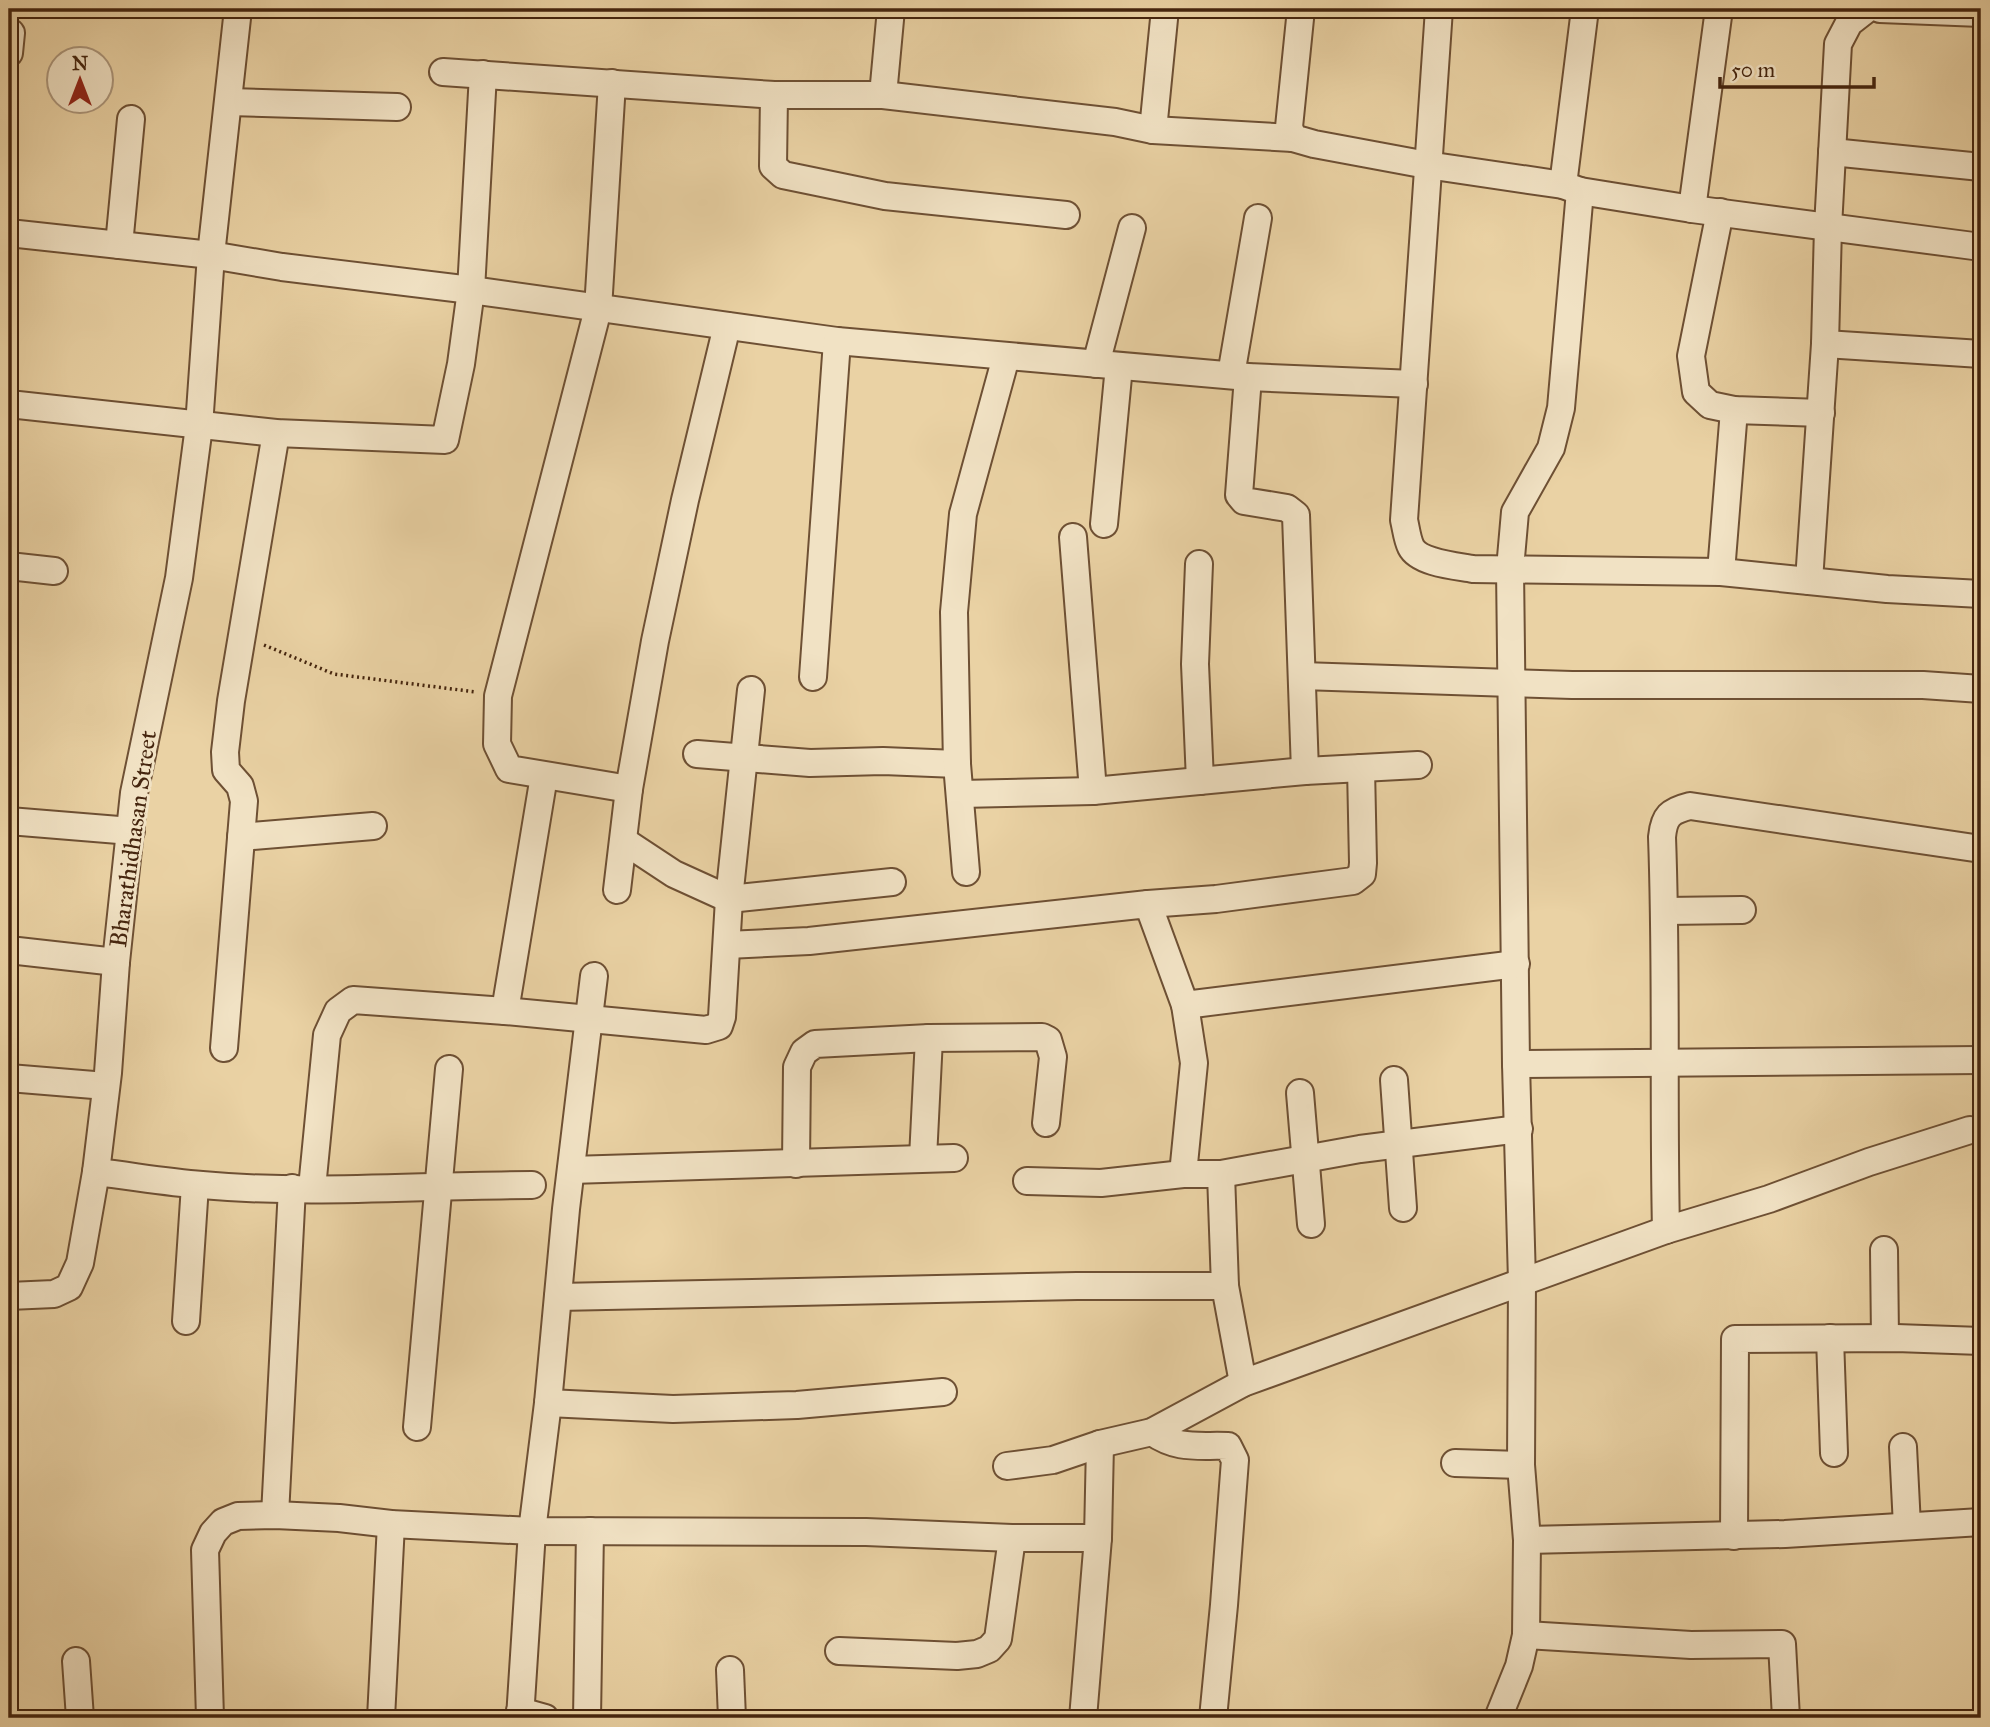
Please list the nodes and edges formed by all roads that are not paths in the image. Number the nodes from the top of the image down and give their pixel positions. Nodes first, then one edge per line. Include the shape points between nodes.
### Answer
1 (238, 9) edge
2 (891, 9) edge
3 (1165, 9) edge
4 (1301, 9) edge
5 (1439, 9) edge
6 (1585, 9) edge
7 (1718, 9) edge
8 (1867, 9) edge
9 (1880, 9) edge
10 (1981, 13) edge
11 (443, 72) dead end
12 (484, 74) junction
13 (612, 83) junction
14 (774, 95) junction
15 (883, 95) junction
16 (229, 102) junction
17 (397, 107) dead end
18 (131, 119) dead end
19 (1153, 130) junction
20 (1293, 138) junction
21 (1832, 152) junction
22 (1427, 165) junction
23 (1981, 167) edge
24 (1572, 188) junction
25 (1692, 209) junction
26 (1720, 212) junction
27 (1066, 215) dead end
28 (1258, 218) dead end
29 (1828, 227) junction
30 (1132, 228) dead end
31 (9, 233) edge
32 (118, 244) junction
33 (1981, 247) edge
34 (211, 255) junction
35 (471, 290) junction
36 (598, 309) junction
37 (727, 326) junction
38 (837, 341) junction
39 (1825, 344) junction
40 (1981, 354) edge
41 (1006, 357) junction
42 (1107, 365) junction
43 (1240, 376) junction
44 (1414, 384) junction
45 (9, 404) edge
46 (1734, 410) junction
47 (1821, 413) junction
48 (199, 426) junction
49 (276, 433) junction
50 (1104, 524) dead end
51 (1073, 537) dead end
52 (1199, 564) dead end
53 (9, 566) edge
54 (1510, 569) junction
55 (54, 571) dead end
56 (1721, 572) junction
57 (1809, 581) junction
58 (1981, 594) edge
59 (1302, 676) junction
60 (813, 677) dead end
61 (1511, 683) junction
62 (1981, 689) edge
63 (751, 690) dead end
64 (697, 754) dead end
65 (745, 759) junction
66 (957, 764) junction
67 (1418, 765) dead end
68 (1361, 768) junction
69 (1305, 771) junction
70 (544, 776) junction
71 (1200, 780) junction
72 (629, 789) junction
73 (1093, 791) junction
74 (960, 794) junction
75 (9, 821) edge
76 (373, 826) dead end
77 (131, 831) junction
78 (241, 837) junction
79 (624, 841) junction
80 (1981, 849) edge
81 (966, 872) dead end
82 (892, 882) dead end
83 (617, 890) dead end
84 (729, 899) junction
85 (1148, 904) junction
86 (1742, 910) dead end
87 (1665, 911) junction
88 (727, 945) junction
89 (9, 950) edge
90 (116, 962) junction
91 (1516, 964) junction
92 (594, 976) dead end
93 (1185, 1005) junction
94 (505, 1011) junction
95 (589, 1018) junction
96 (929, 1038) junction
97 (224, 1048) dead end
98 (1980, 1060) edge
99 (1664, 1063) junction
100 (1516, 1064) junction
101 (449, 1069) dead end
102 (9, 1079) edge
103 (1394, 1080) dead end
104 (106, 1086) junction
105 (1300, 1093) dead end
106 (1046, 1123) dead end
107 (1520, 1129) junction
108 (1970, 1130) dead end
109 (1399, 1144) junction
110 (923, 1158) junction
111 (954, 1158) dead end
112 (1304, 1159) junction
113 (796, 1164) junction
114 (571, 1170) junction
115 (96, 1172) junction
116 (1183, 1174) junction
117 (1221, 1174) junction
118 (1027, 1181) dead end
119 (195, 1185) junction
120 (440, 1185) junction
121 (532, 1185) dead end
122 (302, 1188) junction
123 (1403, 1208) dead end
124 (1311, 1224) dead end
125 (1666, 1230) junction
126 (1884, 1250) dead end
127 (1522, 1281) junction
128 (1225, 1286) junction
129 (9, 1296) edge
130 (558, 1297) junction
131 (186, 1321) dead end
132 (1830, 1338) junction
133 (1885, 1338) junction
134 (1981, 1340) edge
135 (1243, 1383) junction
136 (943, 1392) dead end
137 (548, 1403) junction
138 (417, 1427) dead end
139 (1152, 1432) junction
140 (1100, 1444) junction
141 (1903, 1447) dead end
142 (1834, 1453) dead end
143 (1455, 1463) dead end
144 (1521, 1465) junction
145 (1007, 1466) dead end
146 (275, 1515) junction
147 (1981, 1522) edge
148 (391, 1524) junction
149 (1907, 1526) junction
150 (532, 1531) junction
151 (590, 1531) junction
152 (1734, 1536) junction
153 (1012, 1538) junction
154 (1098, 1538) junction
155 (1527, 1540) junction
156 (1526, 1635) junction
157 (839, 1651) dead end
158 (76, 1661) dead end
159 (730, 1670) dead end
160 (520, 1714) edge
161 (79, 1718) edge
162 (210, 1718) edge
163 (382, 1718) edge
164 (545, 1718) edge
165 (587, 1718) edge
166 (732, 1718) edge
167 (1083, 1718) edge
168 (1213, 1718) edge
169 (1498, 1718) edge
170 (1786, 1718) edge

1 - 16 street, Bharathidhasan Street
2 - 15 street
3 - 19 street
4 - 20 street via 1289,127
5 - 22 street
6 - 24 street
7 - 25 street
8 - 21 street via 1849,23 1838,44
9 - 10 street
11 - 12 street
12 - 13 street
12 - 35 street
13 - 14 street
13 - 36 street
14 - 15 street
14 - 27 street via 773,166 783,175 885,196
15 - 19 street
16 - 17 street
16 - 34 street, Bharathidhasan Street
18 - 32 street
19 - 20 street
20 - 22 street
21 - 23 street
21 - 29 street
22 - 24 street
22 - 44 street
24 - 25 street
24 - 54 street via 1562,408 1552,448 1515,512
25 - 26 street
26 - 29 street
26 - 46 street via 1691,356 1696,391 1710,405
28 - 43 street
29 - 33 street
29 - 39 street
30 - 42 street
31 - 32 street
32 - 34 street
34 - 35 street
34 - 48 street, Bharathidhasan Street
35 - 36 street
35 - 49 street via 445,440
36 - 37 street
36 - 70 street via 498,696 498,744 509,769
37 - 38 street
37 - 72 street via 655,641
38 - 41 street
38 - 60 street
39 - 40 street
39 - 47 street
41 - 42 street
41 - 66 street via 963,514 954,612
42 - 43 street
42 - 50 street
43 - 44 street
43 - 59 street via 1239,495 1244,501 1287,508 1296,515
44 - 54 street via 1404,520 1411,548 1436,562
45 - 48 street
46 - 47 street
46 - 56 street
47 - 57 street
48 - 49 street
48 - 77 street, Bharathidhasan Street via 179,578 134,793
49 - 78 street via 224,761 243,793
51 - 73 street
52 - 71 street via 1195,664
53 - 55 street
54 - 56 street
54 - 61 street
56 - 57 street
57 - 58 street
59 - 61 street
59 - 69 street
61 - 62 street
61 - 91 street
63 - 65 street
64 - 65 street
65 - 66 street
65 - 84 street
66 - 74 street
67 - 68 street
68 - 69 street
68 - 85 street via 1363,863 1358,878
69 - 71 street
70 - 72 street
70 - 94 street
71 - 73 street
72 - 79 street
73 - 74 street
74 - 81 street
75 - 77 street
76 - 78 street
77 - 90 street, Bharathidhasan Street
78 - 97 street
79 - 83 street
79 - 84 street via 674,874
80 - 87 street via 1690,806 1675,810 1663,824
82 - 84 street
84 - 88 street
85 - 88 street via 809,941
85 - 93 street
86 - 87 street
87 - 99 street
88 - 95 street via 719,1026 706,1030
89 - 90 street
90 - 104 street, Bharathidhasan Street
91 - 93 street
91 - 100 street
92 - 95 street
93 - 116 street via 1194,1063
94 - 95 street
94 - 122 street via 353,1000 338,1011 327,1035
95 - 114 street
96 - 106 street via 1027,1036 1048,1040 1053,1057
96 - 110 street
96 - 113 street via 815,1044 804,1052 797,1067
98 - 99 street
99 - 100 street
99 - 125 street
100 - 107 street
101 - 120 street
102 - 104 street
103 - 109 street
104 - 115 street, Bharathidhasan Street
105 - 112 street
107 - 109 street
107 - 127 street
108 - 125 street
109 - 112 street
109 - 123 street
110 - 111 street
110 - 113 street
112 - 117 street
112 - 124 street
113 - 114 street
114 - 130 street
115 - 119 street
115 - 129 street, Bharathidhasan Street via 80,1263 69,1287 54,1294
116 - 117 street
116 - 118 street via 1101,1183
117 - 128 street
119 - 122 street
119 - 131 street
120 - 121 street
120 - 122 street
120 - 138 street
122 - 146 street
125 - 127 street
126 - 133 street
127 - 135 street
127 - 144 street
128 - 130 street
128 - 135 street
130 - 137 street
132 - 133 street
132 - 142 street
132 - 152 street via 1735,1339
133 - 134 street
135 - 139 street
136 - 137 street via 797,1405 687,1408
137 - 150 street
139 - 140 street
139 - 168 street via 1176,1445 1228,1446 1235,1460
140 - 145 street via 1053,1460
140 - 154 street
141 - 149 street
143 - 144 street
144 - 155 street
146 - 148 street
146 - 162 street via 238,1516 223,1522 205,1550
147 - 149 street
148 - 150 street
148 - 163 street
149 - 152 street
150 - 151 street
150 - 160 street
151 - 153 street via 866,1532
151 - 165 street
152 - 155 street
153 - 154 street
153 - 157 street via 998,1639 989,1649 957,1656
154 - 167 street
155 - 156 street
156 - 169 street
156 - 170 street via 1691,1645 1782,1644
158 - 161 street
159 - 166 street
160 - 164 street

